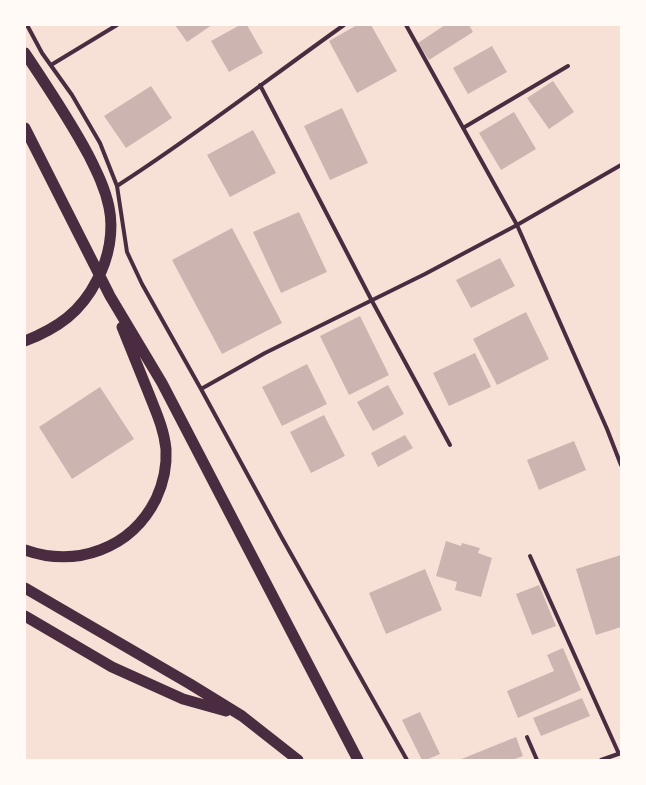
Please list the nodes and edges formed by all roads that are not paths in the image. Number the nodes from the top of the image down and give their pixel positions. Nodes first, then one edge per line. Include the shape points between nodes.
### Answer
1 (27, 25) edge
2 (117, 25) edge
3 (344, 25) edge
4 (406, 25) edge
5 (25, 53) edge
6 (51, 66) junction
7 (568, 66) dead end
8 (260, 85) junction
9 (25, 128) edge
10 (463, 128) junction
11 (621, 165) edge
12 (117, 186) junction
13 (517, 226) junction
14 (110, 296) junction
15 (372, 301) junction
16 (25, 341) edge
17 (201, 390) junction
18 (450, 445) dead end
19 (621, 465) edge
20 (25, 550) edge
21 (530, 556) dead end
22 (25, 588) edge
23 (25, 616) edge
24 (242, 716) junction
25 (527, 737) dead end
26 (620, 753) edge
27 (298, 760) edge
28 (358, 760) edge
29 (407, 760) edge
30 (537, 760) edge
31 (601, 760) edge

1 - 6 street
2 - 6 street
3 - 8 street
4 - 10 street
5 - 16 highway via 61,108 104,186 111,229 102,271 92,291 62,322 44,334
6 - 12 street via 72,95 100,143
7 - 10 street
8 - 12 street via 163,156
8 - 15 street
9 - 14 highway
10 - 13 street
11 - 13 street
12 - 17 street via 127,252
13 - 15 street
13 - 19 street
14 - 20 highway via 163,430 166,457 160,490 151,509 139,525 105,548 86,555 66,558 45,556
14 - 28 highway via 162,383
15 - 17 street via 265,353
15 - 18 street
17 - 29 street
21 - 26 street
22 - 24 highway
23 - 24 highway via 112,667 183,698
24 - 27 highway
25 - 30 street
26 - 31 street

